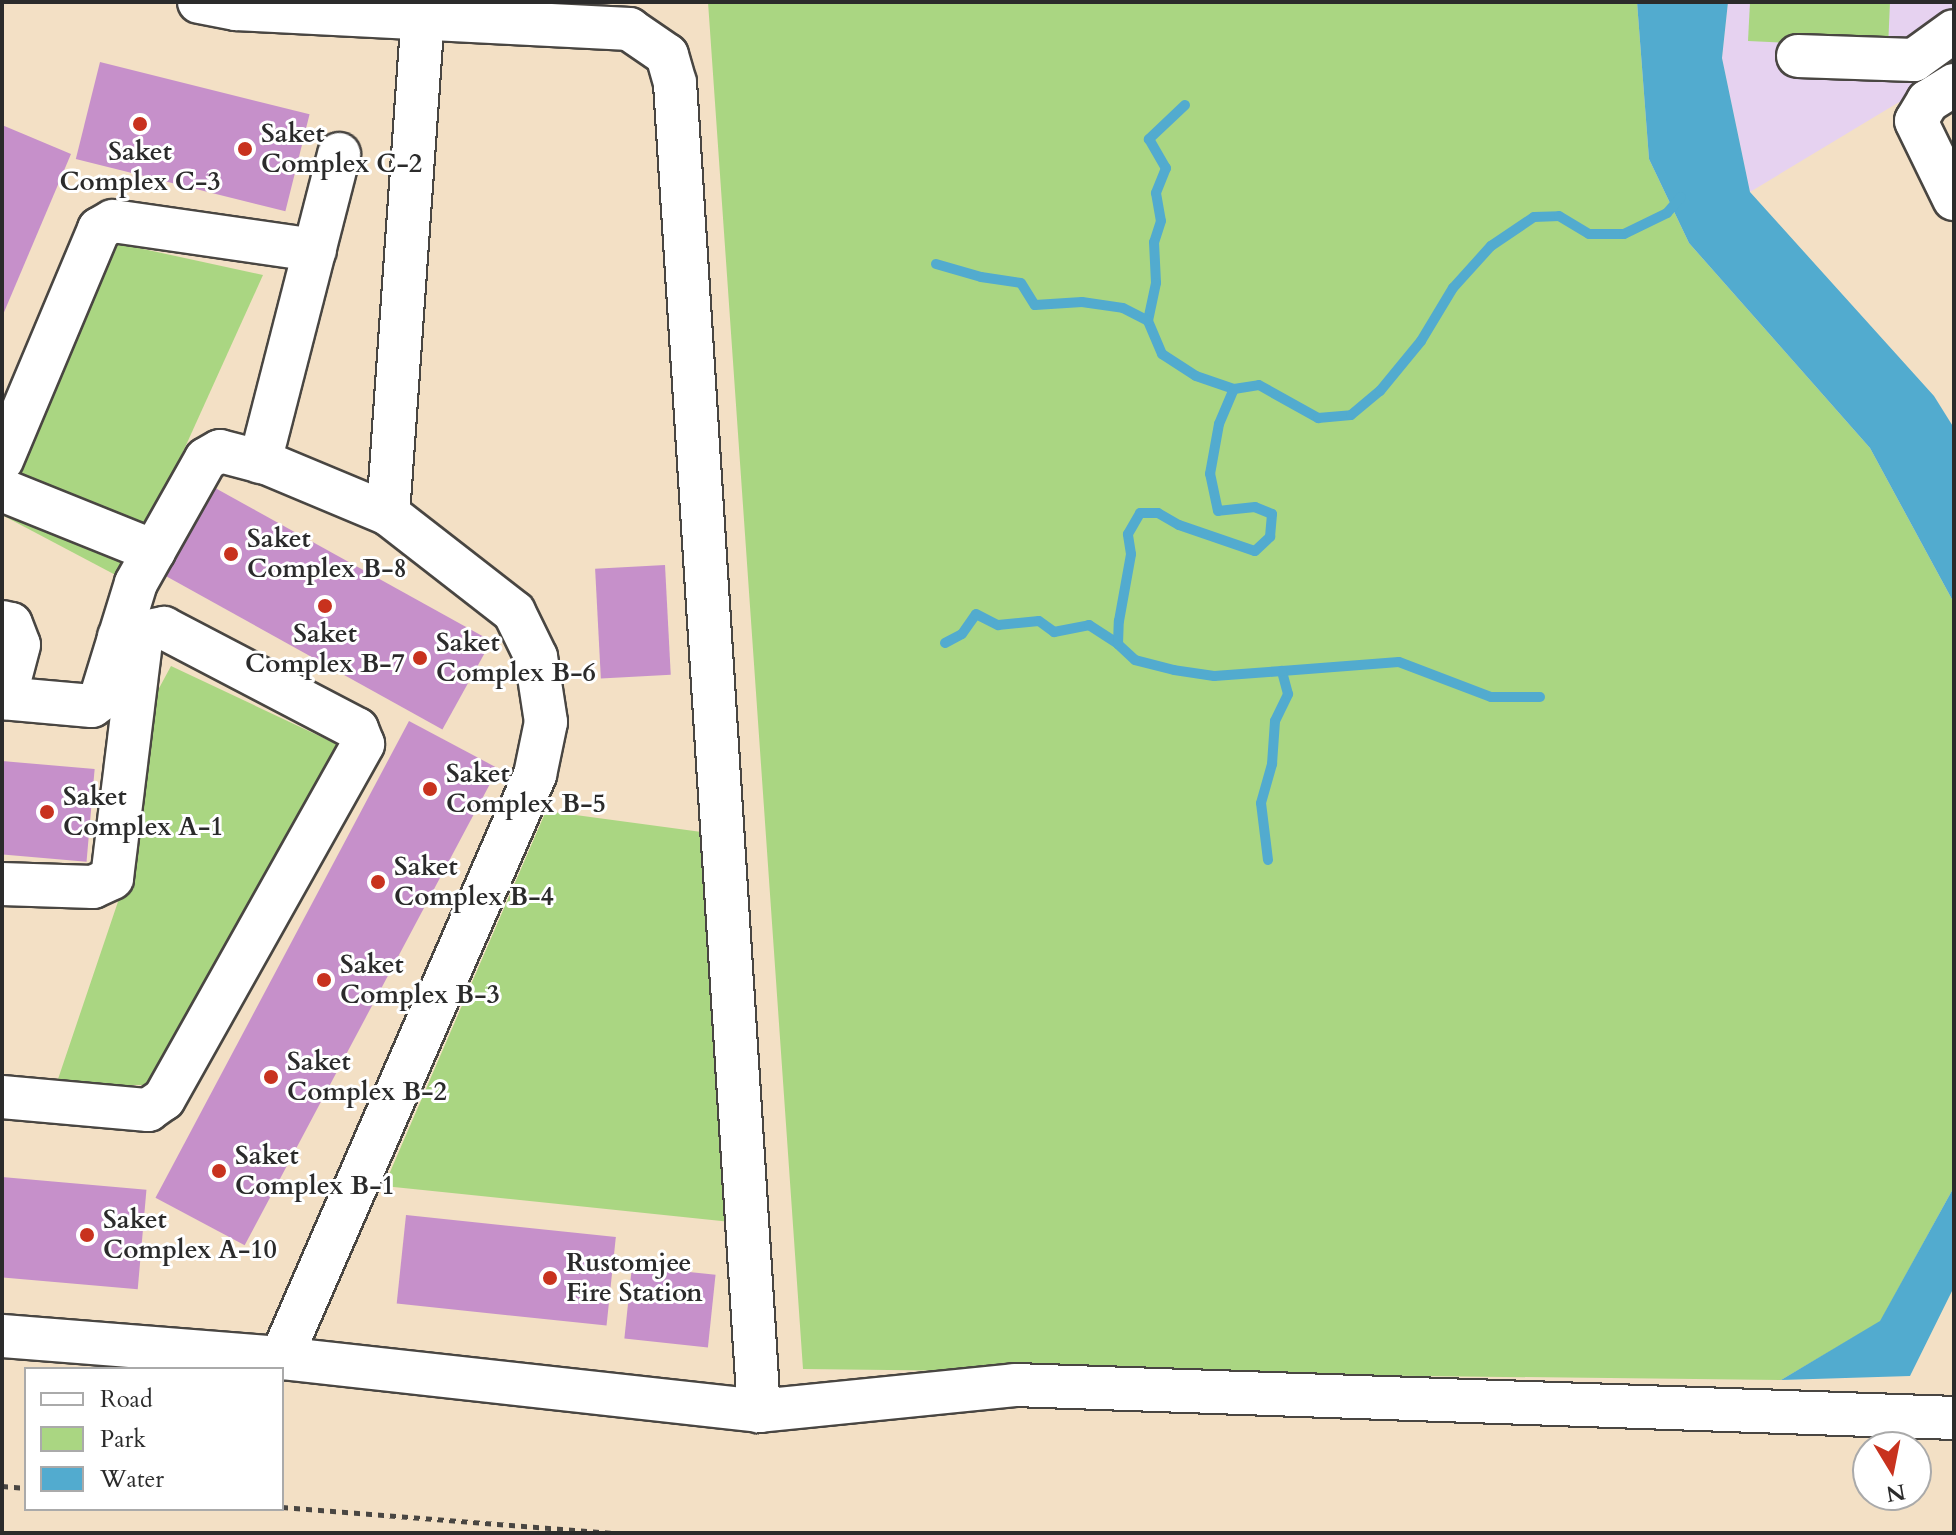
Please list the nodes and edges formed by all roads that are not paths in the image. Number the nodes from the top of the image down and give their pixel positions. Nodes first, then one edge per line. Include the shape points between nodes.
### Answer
1 (224, 4) edge
2 (634, 16) edge
3 (423, 17) junction
4 (1954, 31) edge
5 (1798, 56) dead end
6 (1954, 85) edge
7 (339, 154) dead end
8 (1954, 199) edge
9 (315, 250) junction
10 (2, 460) edge
11 (260, 462) junction
12 (2, 490) edge
13 (388, 514) junction
14 (154, 551) junction
15 (2, 622) edge
16 (130, 635) junction
17 (4, 698) edge
18 (2, 884) edge
19 (2, 1097) edge
20 (2, 1336) edge
21 (281, 1358) junction
22 (759, 1411) junction
23 (1954, 1418) edge

1 - 3 street
2 - 3 street
2 - 22 street via 667,55 675,83
3 - 13 street
4 - 5 street via 1914,60
6 - 8 street via 1928,101 1916,121
7 - 9 street
9 - 10 street via 113,221 99,229
9 - 11 street
11 - 13 street
11 - 14 street via 220,451 206,459
12 - 14 street
13 - 21 street via 514,612 536,657 546,722 535,775
14 - 16 street via 136,583
15 - 17 street via 11,624 19,645
16 - 17 street via 100,700 92,706
16 - 18 street via 112,878 93,887
16 - 19 street via 164,628 357,729 363,744 164,1099 148,1110
20 - 21 street
21 - 22 street
22 - 23 street via 1015,1385

